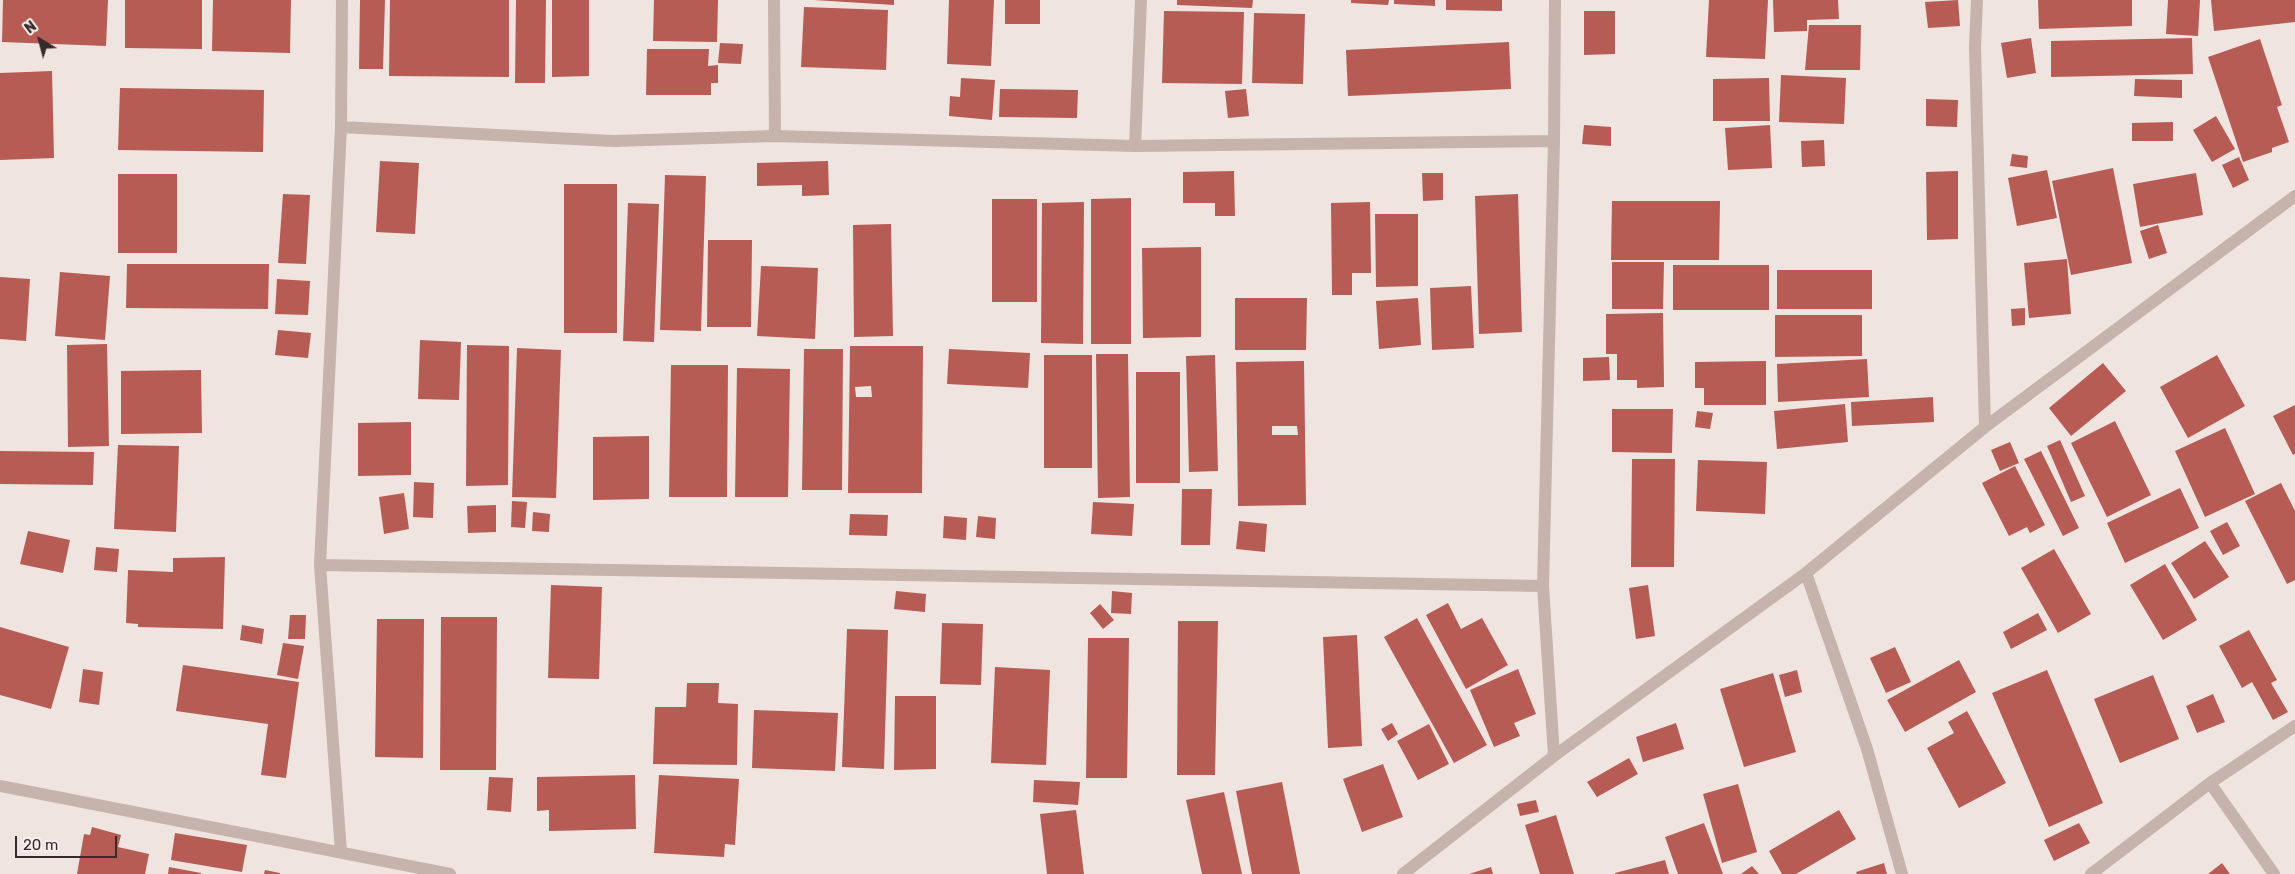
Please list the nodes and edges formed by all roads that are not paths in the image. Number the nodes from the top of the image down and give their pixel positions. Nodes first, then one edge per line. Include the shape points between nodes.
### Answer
1 (342, 0) edge
2 (774, 0) edge
3 (1141, 0) edge
4 (1555, 0) edge
5 (1977, 0) edge
6 (341, 127) junction
7 (775, 136) junction
8 (1554, 141) junction
9 (1135, 146) junction
10 (2295, 196) edge
11 (1985, 427) junction
12 (320, 565) junction
13 (1806, 573) junction
14 (1543, 586) junction
15 (2295, 726) edge
16 (1554, 756) junction
17 (2210, 783) junction
18 (0, 786) edge
19 (341, 852) junction
20 (450, 874) edge
21 (1403, 874) edge
22 (1902, 874) edge
23 (2092, 874) edge
24 (2274, 874) edge

1 - 6 street
2 - 7 street
3 - 9 street
4 - 8 street
5 - 11 street via 1975,47
6 - 7 street via 612,141
6 - 12 street
7 - 9 street
8 - 9 street
8 - 14 street
10 - 11 street
11 - 13 street
12 - 14 street
12 - 19 street
13 - 16 street
13 - 22 street via 1867,749
14 - 16 street
15 - 17 street
16 - 21 street
17 - 23 street
17 - 24 street
18 - 19 street
19 - 20 street

